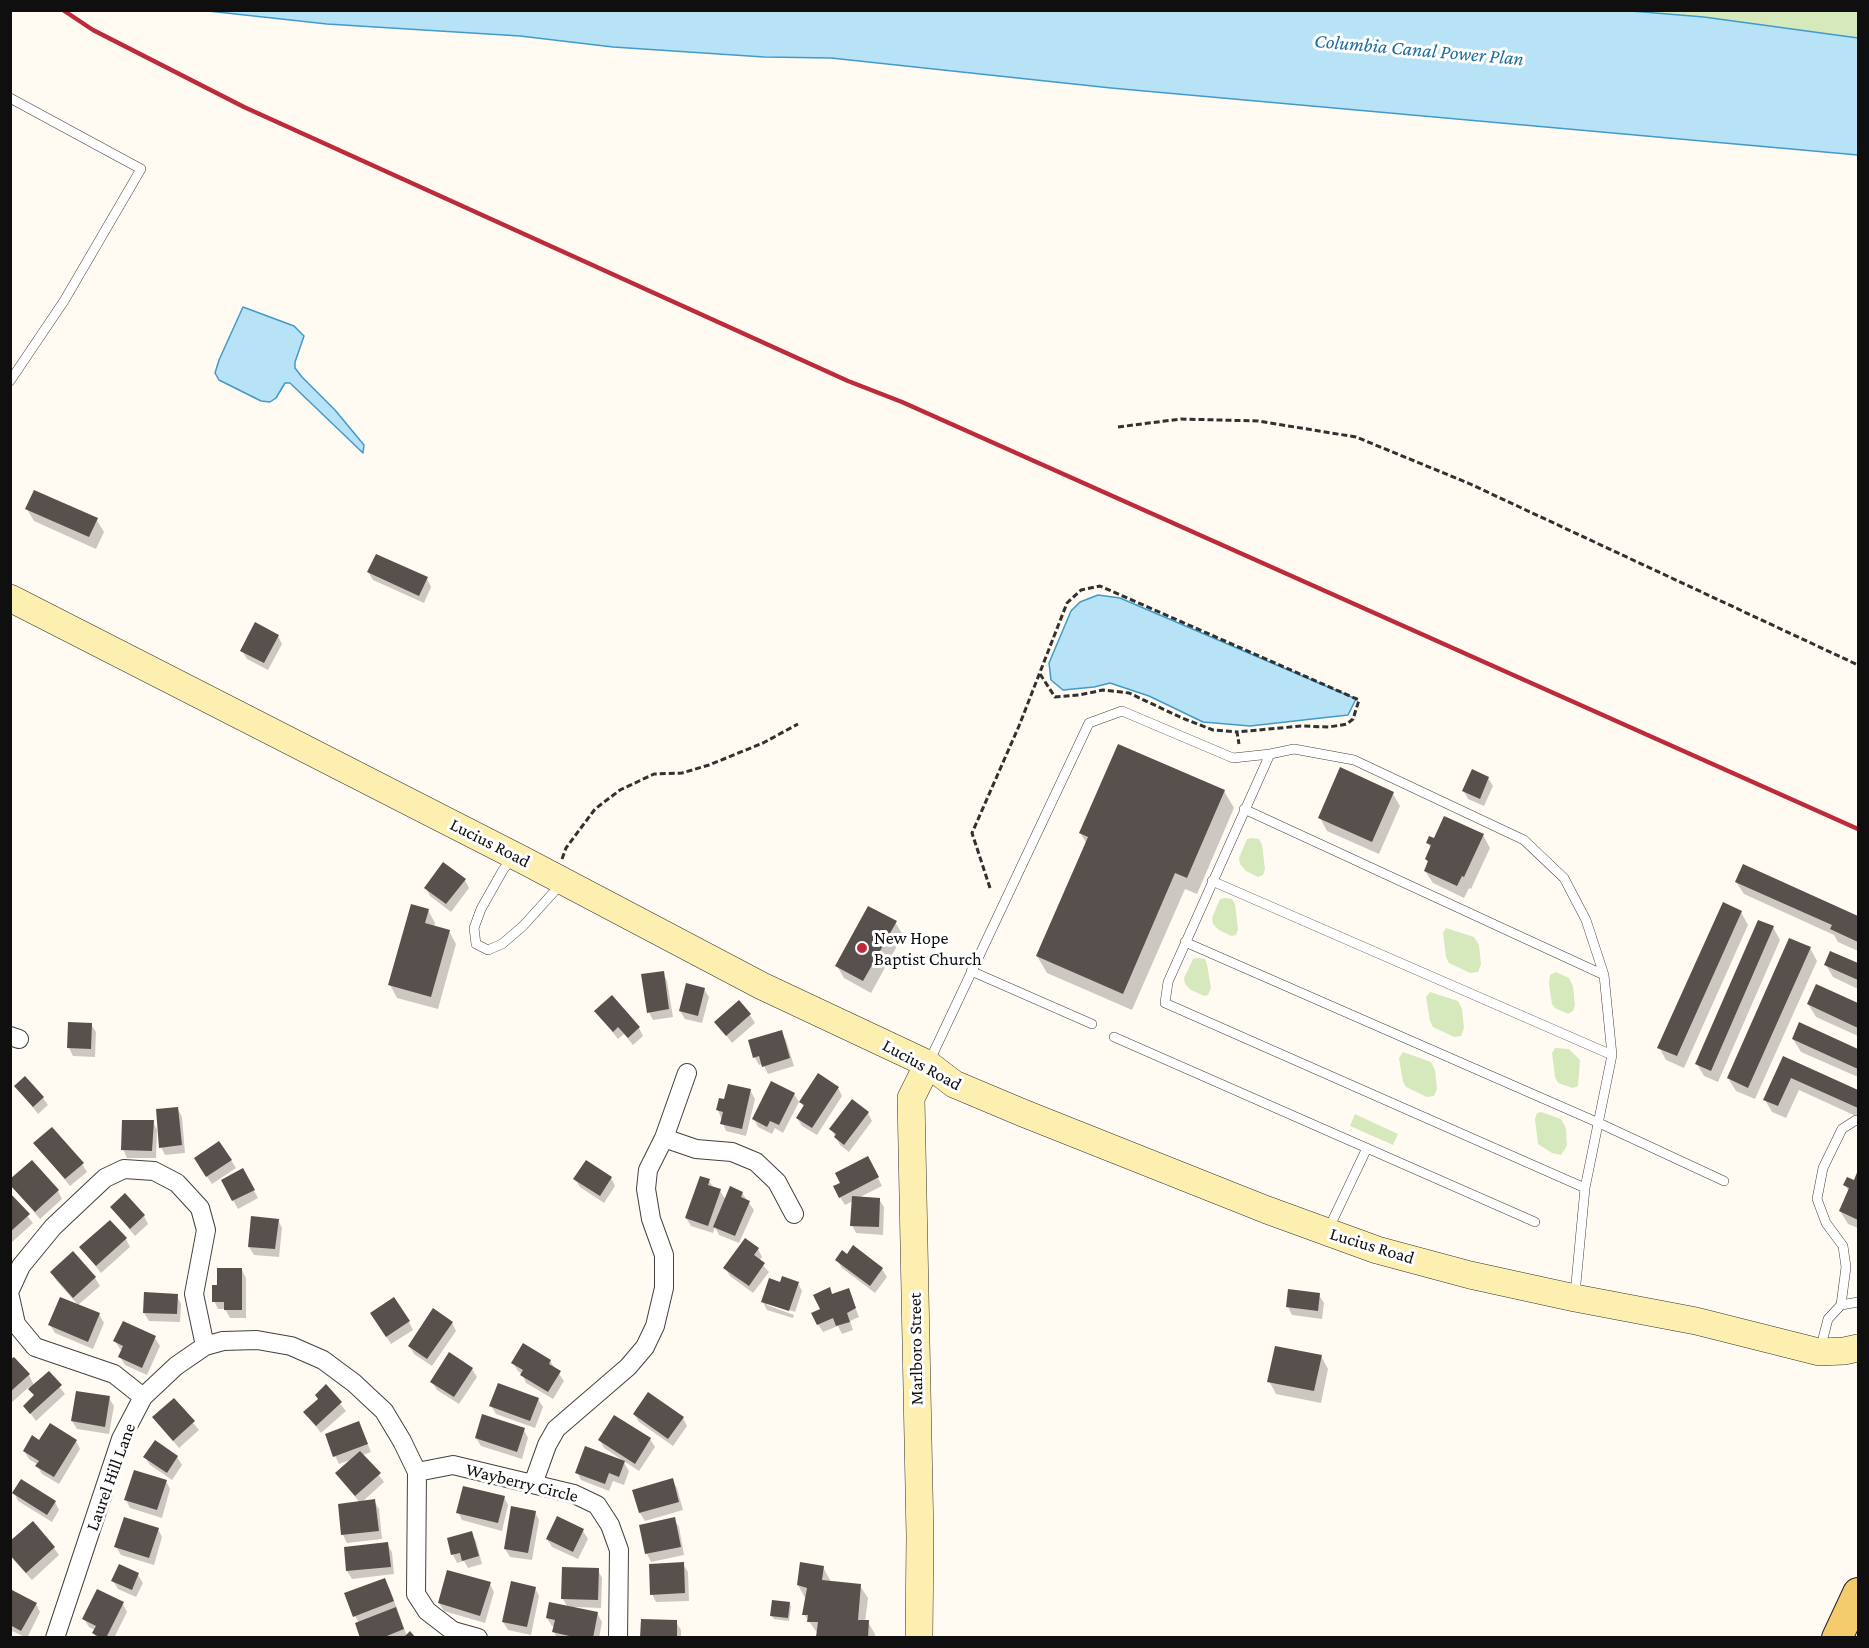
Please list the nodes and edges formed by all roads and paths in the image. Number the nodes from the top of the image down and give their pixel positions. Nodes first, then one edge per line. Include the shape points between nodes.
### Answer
1 (10, 98) edge
2 (10, 381) edge
3 (1118, 427) dead end
4 (10, 598) edge
5 (1858, 665) edge
6 (798, 724) dead end
7 (1270, 754) junction
8 (1241, 757) junction
9 (1244, 809) junction
10 (514, 856) junction
11 (560, 879) junction
12 (1212, 882) junction
13 (990, 888) dead end
14 (1185, 942) junction
15 (971, 971) junction
16 (1604, 975) junction
17 (1092, 1024) dead end
18 (1114, 1037) dead end
19 (1612, 1056) junction
20 (928, 1064) junction
21 (687, 1073) dead end
22 (1858, 1121) edge
23 (1599, 1123) junction
24 (664, 1138) junction
25 (1367, 1148) junction
26 (1724, 1181) dead end
27 (1585, 1188) junction
28 (794, 1214) dead end
29 (1535, 1222) dead end
30 (1327, 1233) junction
31 (10, 1290) edge
32 (10, 1297) edge
33 (1575, 1298) junction
34 (1858, 1302) edge
35 (1841, 1305) junction
36 (204, 1346) junction
37 (1845, 1353) edge
38 (143, 1397) junction
39 (417, 1472) junction
40 (533, 1484) junction
41 (1858, 1593) edge
42 (55, 1638) edge
43 (478, 1638) edge
44 (618, 1638) edge
45 (919, 1638) edge
46 (1837, 1638) edge

1 - 2 lane via 141,169 64,301
3 - 5 path via 1181,419 1258,421 1356,437 1468,483
4 - 10 street, Lucius Road
6 - 11 path via 709,765 682,773 654,774 620,790 595,809 566,848
7 - 8 lane
7 - 9 lane
7 - 16 lane via 1294,749 1354,760 1524,840 1564,878 1586,920
8 - 13 path via 1237,732 1347,724 1353,719 1359,700 1100,586 1081,590 1067,603 972,833
8 - 15 lane via 1233,758 1122,711 1089,723
9 - 12 lane
9 - 16 lane
10 - 11 street, Lucius Road
10 - 11 lane via 481,909 474,928 476,944 488,950 523,926
11 - 20 street, Lucius Road via 762,986
12 - 14 lane
12 - 19 lane
14 - 23 lane
14 - 27 lane via 1168,982 1165,1003
15 - 17 lane
15 - 20 lane
16 - 19 lane
18 - 25 lane
19 - 23 lane
20 - 30 street, Lucius Road via 954,1084
20 - 45 street, Marlboro Street via 911,1098
21 - 24 street
22 - 35 lane via 1842,1128 1823,1168 1817,1199 1826,1223 1843,1246 1846,1267
23 - 26 lane
23 - 27 lane
24 - 28 street via 756,1161 777,1182
24 - 40 street via 648,1170 646,1189 651,1219 664,1255 664,1288 655,1326 645,1347 628,1367 556,1429
25 - 29 lane
25 - 30 lane
27 - 33 lane
30 - 33 street, Lucius Road via 1470,1275
31 - 36 street via 21,1266 52,1227 105,1178 124,1169 154,1171 177,1183 200,1208 206,1230 194,1294
32 - 38 street via 16,1324 35,1347 114,1374
33 - 37 street, Lucius Road
34 - 35 lane
35 - 37 lane via 1828,1319
36 - 38 street, Laurel Hill Lane
36 - 39 street, Laurel Hill Lane via 257,1340 291,1346 323,1360 384,1411
38 - 42 street, Laurel Hill Lane via 121,1438
39 - 40 street, Wayberry Circle via 453,1465
39 - 43 street, Laurel Hill Lane via 416,1594 427,1611 453,1631
40 - 44 street, Wayberry Circle via 597,1504 610,1525 619,1550
41 - 46 main road

